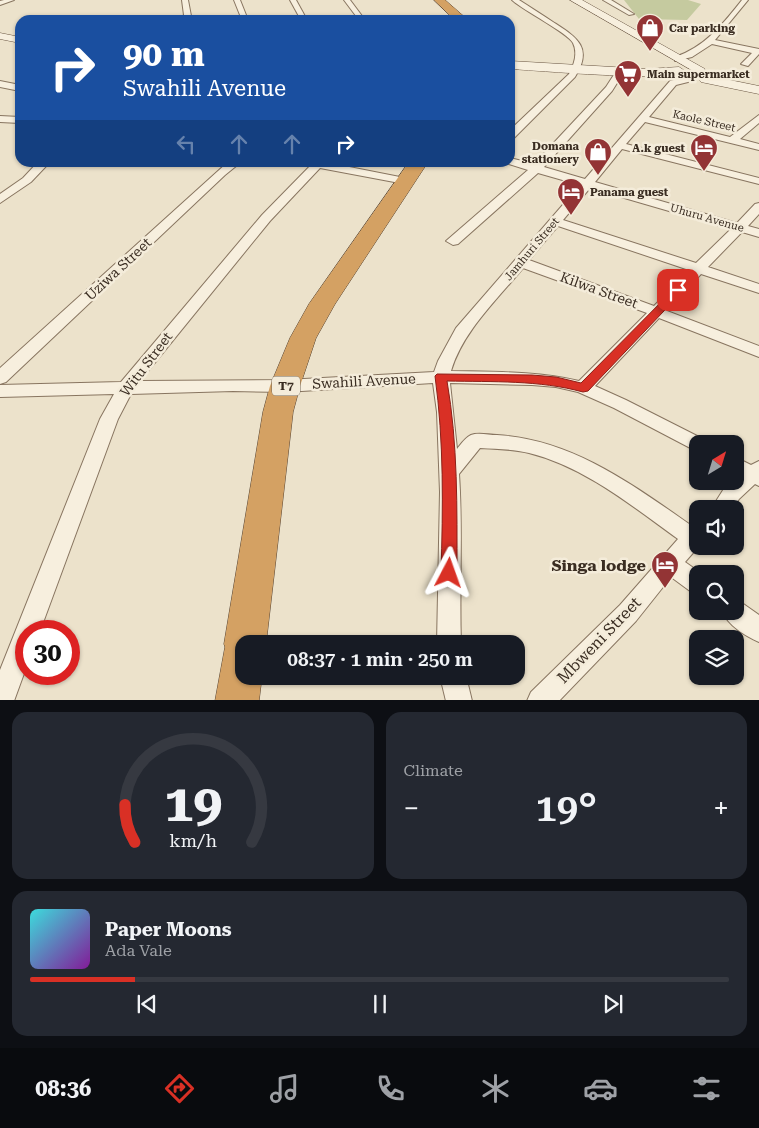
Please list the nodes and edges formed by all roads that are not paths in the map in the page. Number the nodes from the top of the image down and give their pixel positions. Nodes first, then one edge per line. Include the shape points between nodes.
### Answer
1 (11, 0) edge
2 (185, 0) edge
3 (237, 0) edge
4 (293, 0) edge
5 (347, 0) edge
6 (439, 0) edge
7 (515, 0) edge
8 (575, 0) edge
9 (606, 0) edge
10 (734, 0) edge
11 (745, 1) edge
12 (0, 3) edge
13 (754, 4) dead end
14 (631, 14) dead end
15 (188, 15) edge
16 (243, 15) edge
17 (301, 15) edge
18 (358, 15) edge
19 (456, 15) edge
20 (0, 36) edge
21 (15, 39) edge
22 (710, 41) junction
23 (758, 52) edge
24 (746, 64) dead end
25 (515, 65) edge
26 (576, 70) junction
27 (620, 72) junction
28 (687, 72) junction
29 (0, 84) edge
30 (15, 87) edge
31 (754, 89) edge
32 (759, 118) edge
33 (0, 119) edge
34 (643, 119) junction
35 (15, 120) edge
36 (515, 131) edge
37 (733, 140) junction
38 (621, 146) junction
39 (759, 147) edge
40 (515, 163) edge
41 (40, 167) edge
42 (229, 167) edge
43 (309, 167) edge
44 (356, 167) edge
45 (536, 169) junction
46 (412, 172) edge
47 (759, 181) edge
48 (586, 184) junction
49 (0, 199) edge
50 (759, 207) edge
51 (555, 221) junction
52 (739, 228) junction
53 (759, 233) edge
54 (453, 241) dead end
55 (522, 262) junction
56 (700, 268) junction
57 (759, 289) edge
58 (657, 312) junction
59 (759, 352) edge
60 (441, 376) junction
61 (0, 378) edge
62 (286, 386) junction
63 (583, 388) junction
64 (125, 389) junction
65 (0, 391) edge
66 (689, 440) edge
67 (744, 469) edge
68 (449, 472) junction
69 (757, 474) edge
70 (727, 500) edge
71 (689, 532) edge
72 (689, 542) edge
73 (669, 563) junction
74 (689, 577) edge
75 (744, 619) edge
76 (32, 620) edge
77 (759, 630) edge
78 (246, 635) edge
79 (449, 635) edge
80 (15, 664) edge
81 (239, 685) edge
82 (455, 685) edge
83 (546, 698) edge
84 (1, 700) edge
85 (237, 700) edge
86 (459, 700) edge

1 - 12 street
2 - 15 street
3 - 16 street
4 - 17 street
5 - 18 street
6 - 19 highway
7 - 26 street via 576,41 579,52
8 - 28 main road
9 - 14 street
10 - 11 street
11 - 13 street
11 - 22 street
20 - 21 main road
22 - 23 street
22 - 28 street via 696,53
23 - 24 street
25 - 26 main road
26 - 27 main road
26 - 36 street
27 - 28 main road
27 - 45 street via 609,89
28 - 31 main road
28 - 34 street, Jamhuri Street
29 - 30 street
32 - 37 street
33 - 35 street
34 - 37 street, Kaole Street
34 - 38 street, Jamhuri Street
37 - 39 street, Kaole Street
38 - 47 street
38 - 48 street, Jamhuri Street
40 - 45 street, Uhuru Avenue
41 - 49 street
42 - 61 street, Uziwa Street
43 - 64 street, Witu Street
44 - 46 street
45 - 48 street, Uhuru Avenue
45 - 54 street
46 - 62 highway, T7 via 322,304 303,338
48 - 51 street, Jamhuri Street
48 - 52 street, Uhuru Avenue
50 - 52 street
51 - 55 street, Jamhuri Street
51 - 56 street
52 - 53 street, Uhuru Avenue
52 - 56 street
55 - 58 street, Kilwa Street
55 - 60 street, Jamhuri Street via 456,340
56 - 57 street
56 - 58 street
58 - 59 street, Kilwa Street
58 - 63 street
60 - 62 street, Swahili Avenue
60 - 63 street, Swahili Avenue via 556,381
60 - 68 street
62 - 64 street, Swahili Avenue
62 - 78 highway, T7 via 272,445
63 - 66 street, Swahili Avenue
64 - 65 street, Swahili Avenue
64 - 76 street, Witu Street via 106,427
67 - 69 street
68 - 71 street via 474,441 539,448 602,477
68 - 79 street
69 - 70 street
72 - 73 street, Mbweni Street
73 - 74 street
73 - 83 street, Mbweni Street via 628,613
75 - 77 street
80 - 84 street
81 - 85 highway
82 - 86 street

